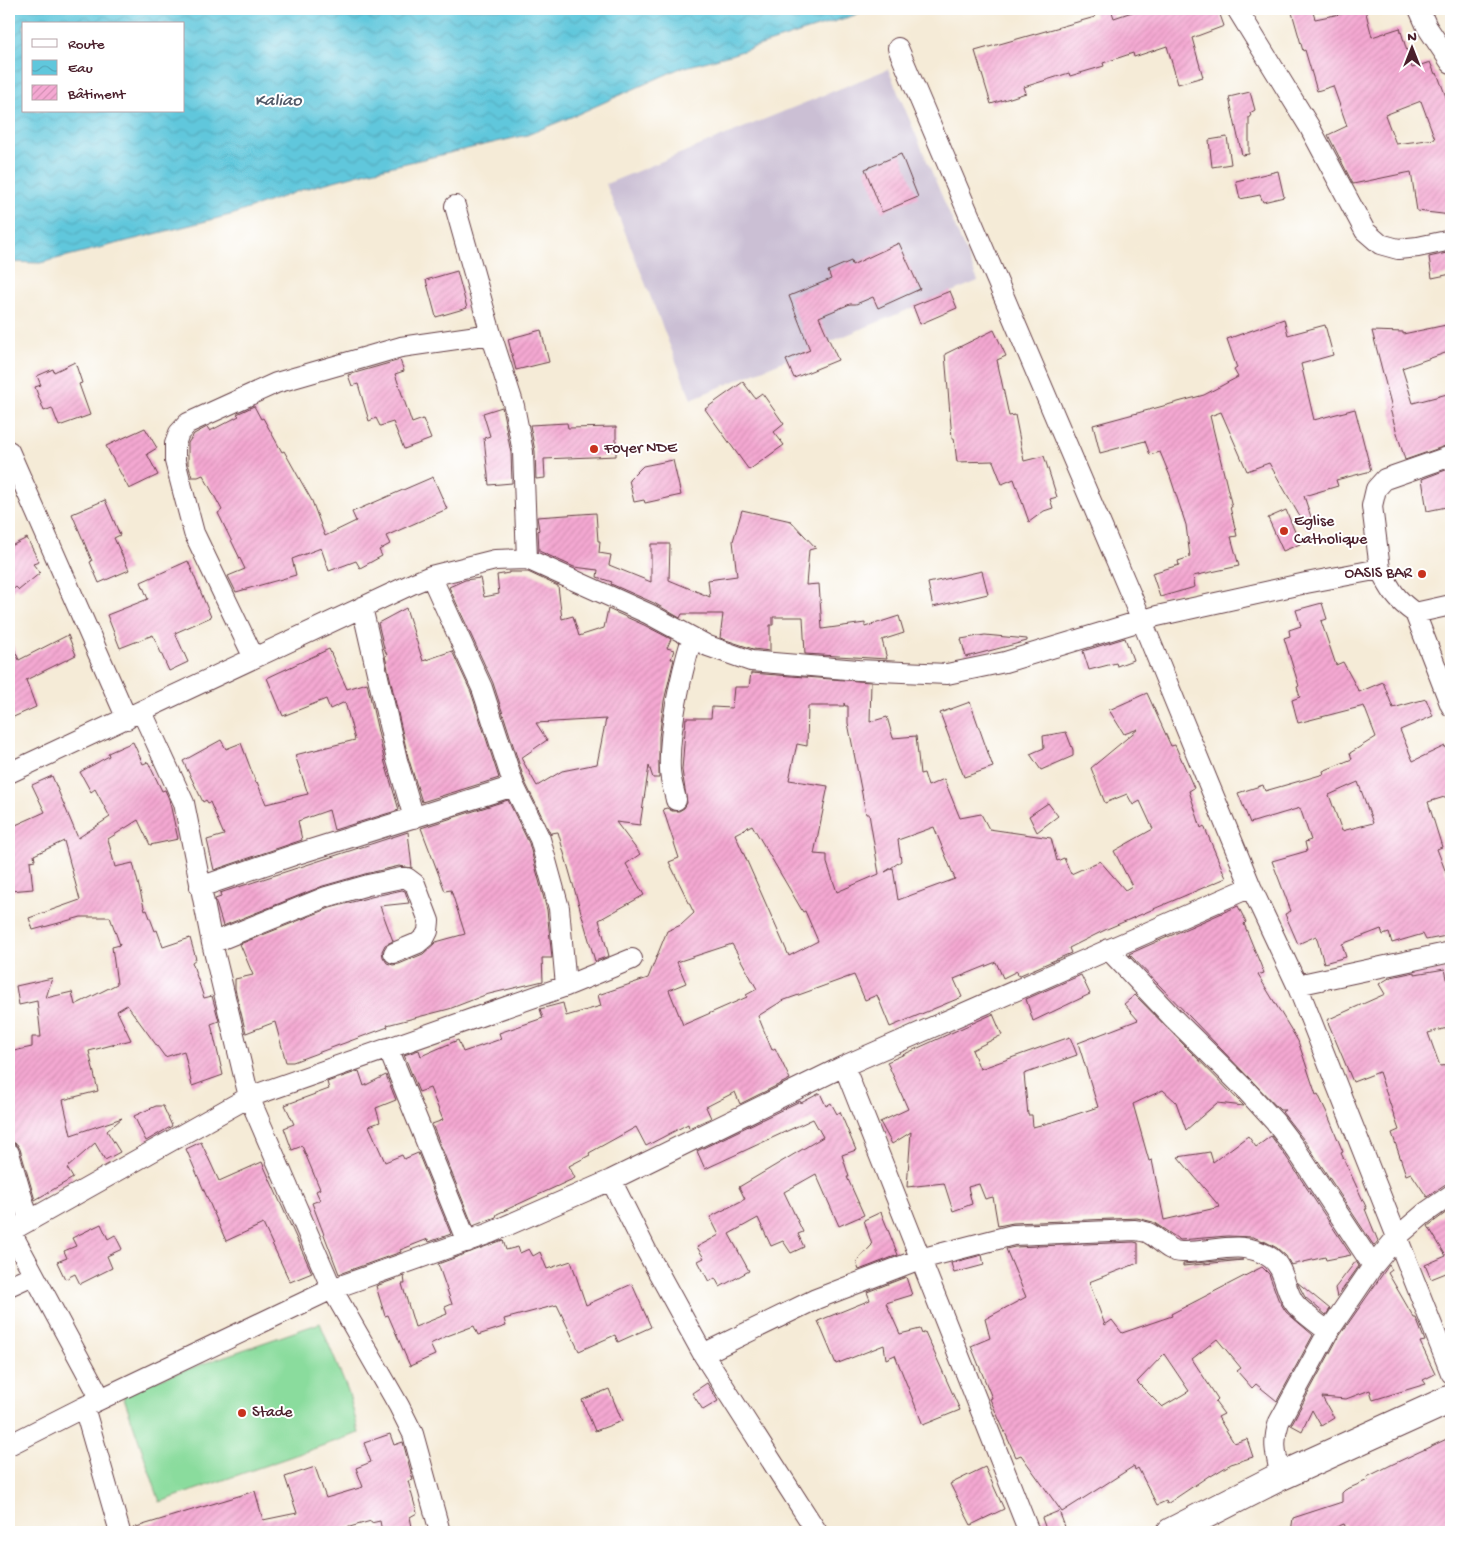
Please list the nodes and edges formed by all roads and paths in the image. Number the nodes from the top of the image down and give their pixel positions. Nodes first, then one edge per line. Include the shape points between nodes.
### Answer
1 (1237, 9) edge
2 (1419, 9) edge
3 (898, 48) dead end
4 (1451, 63) edge
5 (455, 206) dead end
6 (1451, 240) edge
7 (491, 334) junction
8 (9, 451) edge
9 (1451, 456) edge
10 (527, 559) junction
11 (1380, 568) junction
12 (431, 576) junction
13 (1451, 605) edge
14 (362, 607) junction
15 (1415, 612) junction
16 (1142, 621) junction
17 (692, 638) junction
18 (254, 658) junction
19 (1451, 706) edge
20 (134, 715) junction
21 (9, 773) edge
22 (514, 786) junction
23 (676, 800) dead end
24 (414, 818) junction
25 (200, 887) junction
26 (1251, 887) junction
27 (212, 944) junction
28 (1108, 949) junction
29 (1451, 952) edge
30 (394, 953) dead end
31 (632, 959) dead end
32 (1297, 985) junction
33 (566, 986) junction
34 (388, 1048) junction
35 (844, 1066) junction
36 (249, 1096) junction
37 (9, 1153) edge
38 (611, 1180) junction
39 (1451, 1195) edge
40 (29, 1221) junction
41 (10, 1232) edge
42 (1397, 1237) junction
43 (467, 1242) junction
44 (920, 1258) junction
45 (1373, 1266) junction
46 (33, 1275) junction
47 (9, 1286) edge
48 (332, 1289) junction
49 (1328, 1332) junction
50 (702, 1354) junction
51 (1451, 1373) edge
52 (1451, 1399) edge
53 (92, 1403) junction
54 (9, 1444) edge
55 (1281, 1476) junction
56 (120, 1532) edge
57 (440, 1532) edge
58 (817, 1532) edge
59 (1029, 1532) edge
60 (1171, 1532) edge

1 - 6 street via 1309,126 1365,231 1380,244 1398,249
2 - 4 street
3 - 16 street
5 - 7 street
7 - 10 street via 514,406 522,452
7 - 18 street via 401,347 276,383 188,423 179,433 175,461 194,533
8 - 20 street
9 - 11 street via 1384,480 1376,489 1372,506
10 - 12 street via 495,560
10 - 17 street via 650,614
11 - 15 street via 1391,591 1402,604
11 - 16 street
12 - 14 street
12 - 22 street via 482,688
13 - 15 street
14 - 18 street
14 - 24 street
15 - 19 street
16 - 17 street via 1005,662 946,674 750,661
16 - 26 street
17 - 23 street via 674,718 670,753
18 - 20 street
20 - 21 street
20 - 25 street via 184,803
22 - 24 street
22 - 33 street via 540,839 559,908
24 - 25 street
25 - 27 street
26 - 28 street
26 - 32 street
27 - 30 street via 326,897 407,878 415,884 429,921 428,931 418,943
27 - 36 street
28 - 35 street
28 - 45 street via 1275,1122
29 - 32 street
31 - 33 street
32 - 42 street
33 - 34 street
34 - 36 street
34 - 43 street
35 - 38 street
35 - 44 street
36 - 40 street
36 - 48 street
37 - 40 street
38 - 43 street
38 - 50 street
39 - 42 street
40 - 41 street
41 - 46 street
42 - 45 street
42 - 51 street
43 - 48 street
44 - 49 street via 1013,1236 1135,1230 1148,1232 1171,1250 1181,1252 1252,1248 1273,1259 1295,1305
44 - 50 street via 816,1300
44 - 59 street
45 - 49 street
46 - 47 street
46 - 53 street
48 - 53 street
48 - 57 street via 413,1434
49 - 55 street via 1279,1422 1274,1449
50 - 58 street
52 - 55 street
53 - 54 street
53 - 56 street
55 - 60 street

